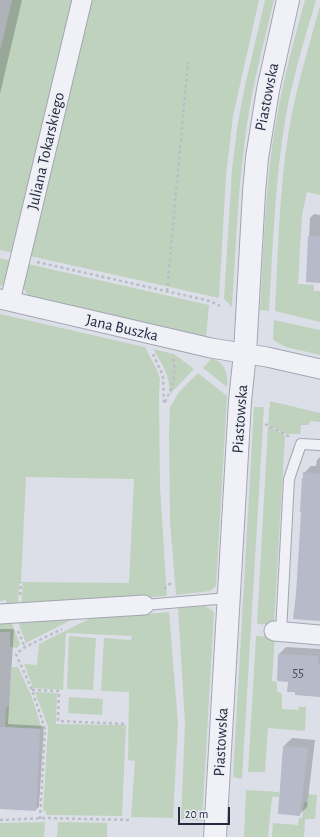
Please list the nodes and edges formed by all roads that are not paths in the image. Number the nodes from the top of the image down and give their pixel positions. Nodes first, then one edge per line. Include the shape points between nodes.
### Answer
1 (82, 0) edge
2 (289, 1) edge
3 (5, 300) edge
4 (245, 353) junction
5 (320, 369) edge
6 (320, 445) edge
7 (229, 598) junction
8 (144, 605) joint
9 (0, 614) edge
10 (278, 632) joint
11 (320, 635) edge
12 (215, 837) edge

1 - 3 street, Juliana Tokarskiego
2 - 4 street, Piastowska via 268,90 257,158
3 - 4 street, Jana Buszka via 211,348
4 - 5 street, Jana Buszka
4 - 7 street, Piastowska
6 - 10 lane via 301,444 289,479
7 - 8 lane
7 - 12 street, Piastowska
8 - 9 street
10 - 11 street

